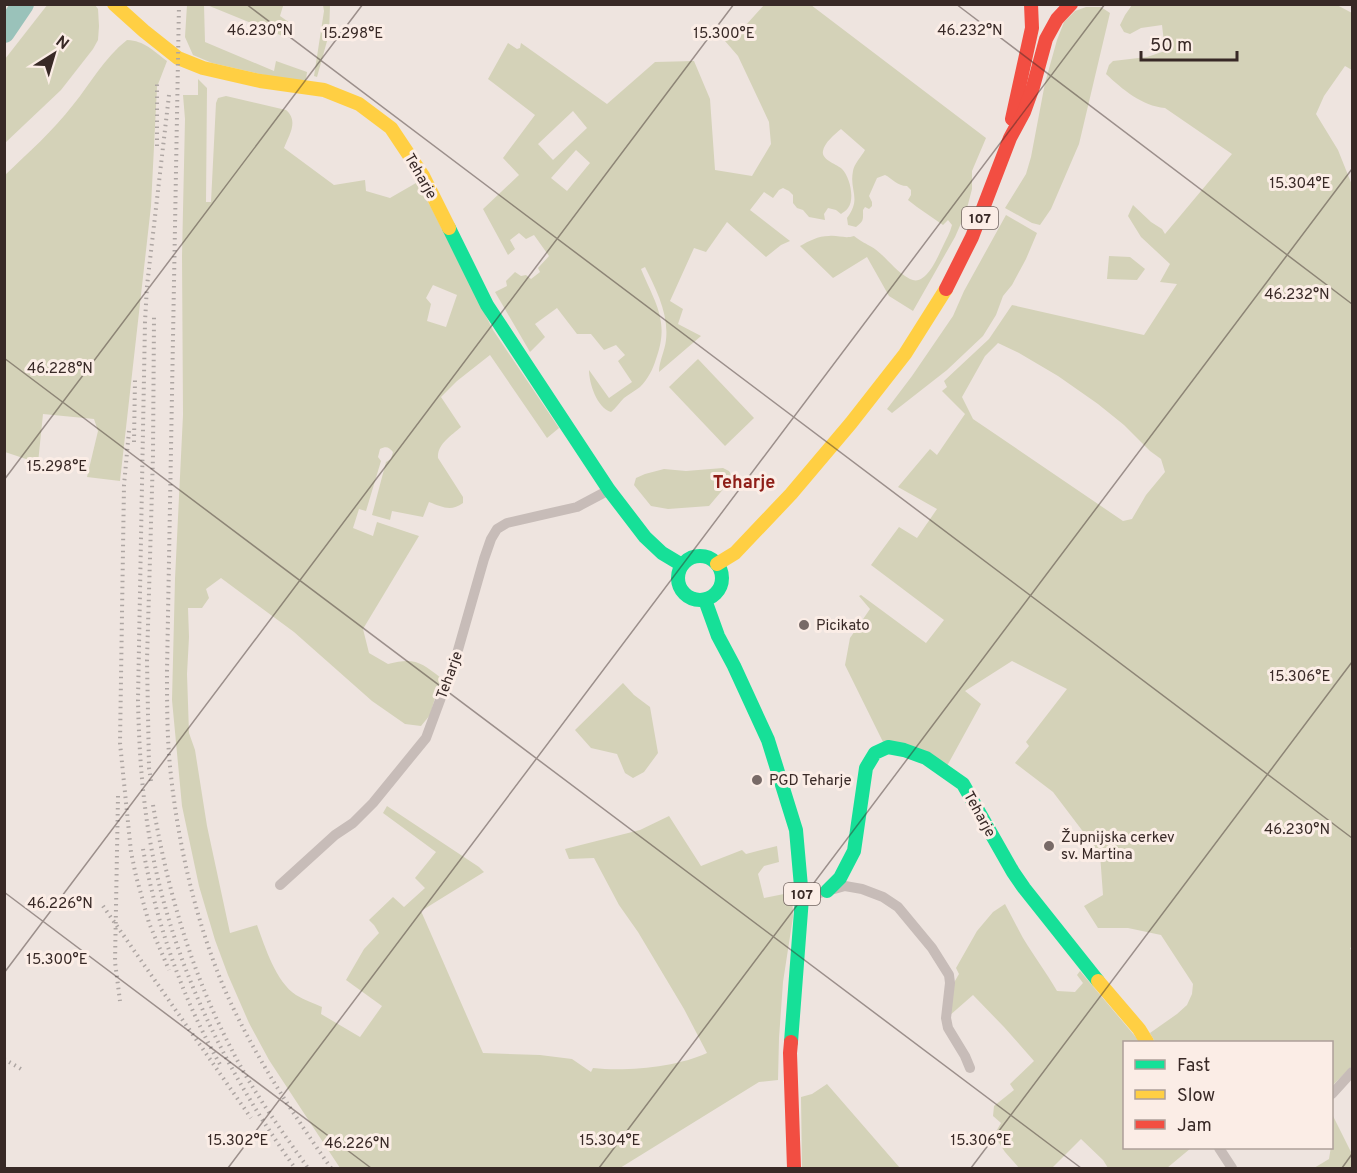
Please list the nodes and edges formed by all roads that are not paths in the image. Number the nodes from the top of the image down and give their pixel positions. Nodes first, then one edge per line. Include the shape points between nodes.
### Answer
1 (114, 4) edge
2 (1031, 4) edge
3 (1068, 7) edge
4 (1010, 138) junction
5 (609, 490) junction
6 (717, 564) junction
7 (682, 565) junction
8 (705, 600) junction
9 (280, 885) dead end
10 (827, 891) junction
11 (802, 898) junction
12 (1146, 1041) edge
13 (970, 1068) dead end
14 (1353, 1072) edge
15 (1333, 1093) edge
16 (1220, 1149) edge
17 (794, 1168) edge
18 (1232, 1168) edge

1 - 5 main road, Teharje via 178,58 203,69 324,90 359,104 391,128 423,176 487,305
2 - 3 main road, 107 via 1049,14
2 - 4 main road, 107 via 1031,32
3 - 4 main road, 107 via 1046,39 1024,112
4 - 6 main road, 107 via 972,237 943,295 905,354 791,494 735,553
5 - 7 main road, Teharje via 645,537
5 - 9 street, Teharje via 577,507 507,522 497,529 426,738 366,810
6 - 7 main road via 699,555
6 - 8 main road via 722,574 721,587
7 - 8 main road via 679,586 685,596
8 - 11 main road, 107 via 768,740 796,830
10 - 11 street
10 - 12 main road, Teharje via 840,878 854,851 864,776 875,753 888,747 926,758 963,784 1024,888
10 - 13 street via 845,886 883,897 898,907 932,948 949,975 948,1029
11 - 17 main road, 107 via 790,1053
14 - 15 street
16 - 18 street

